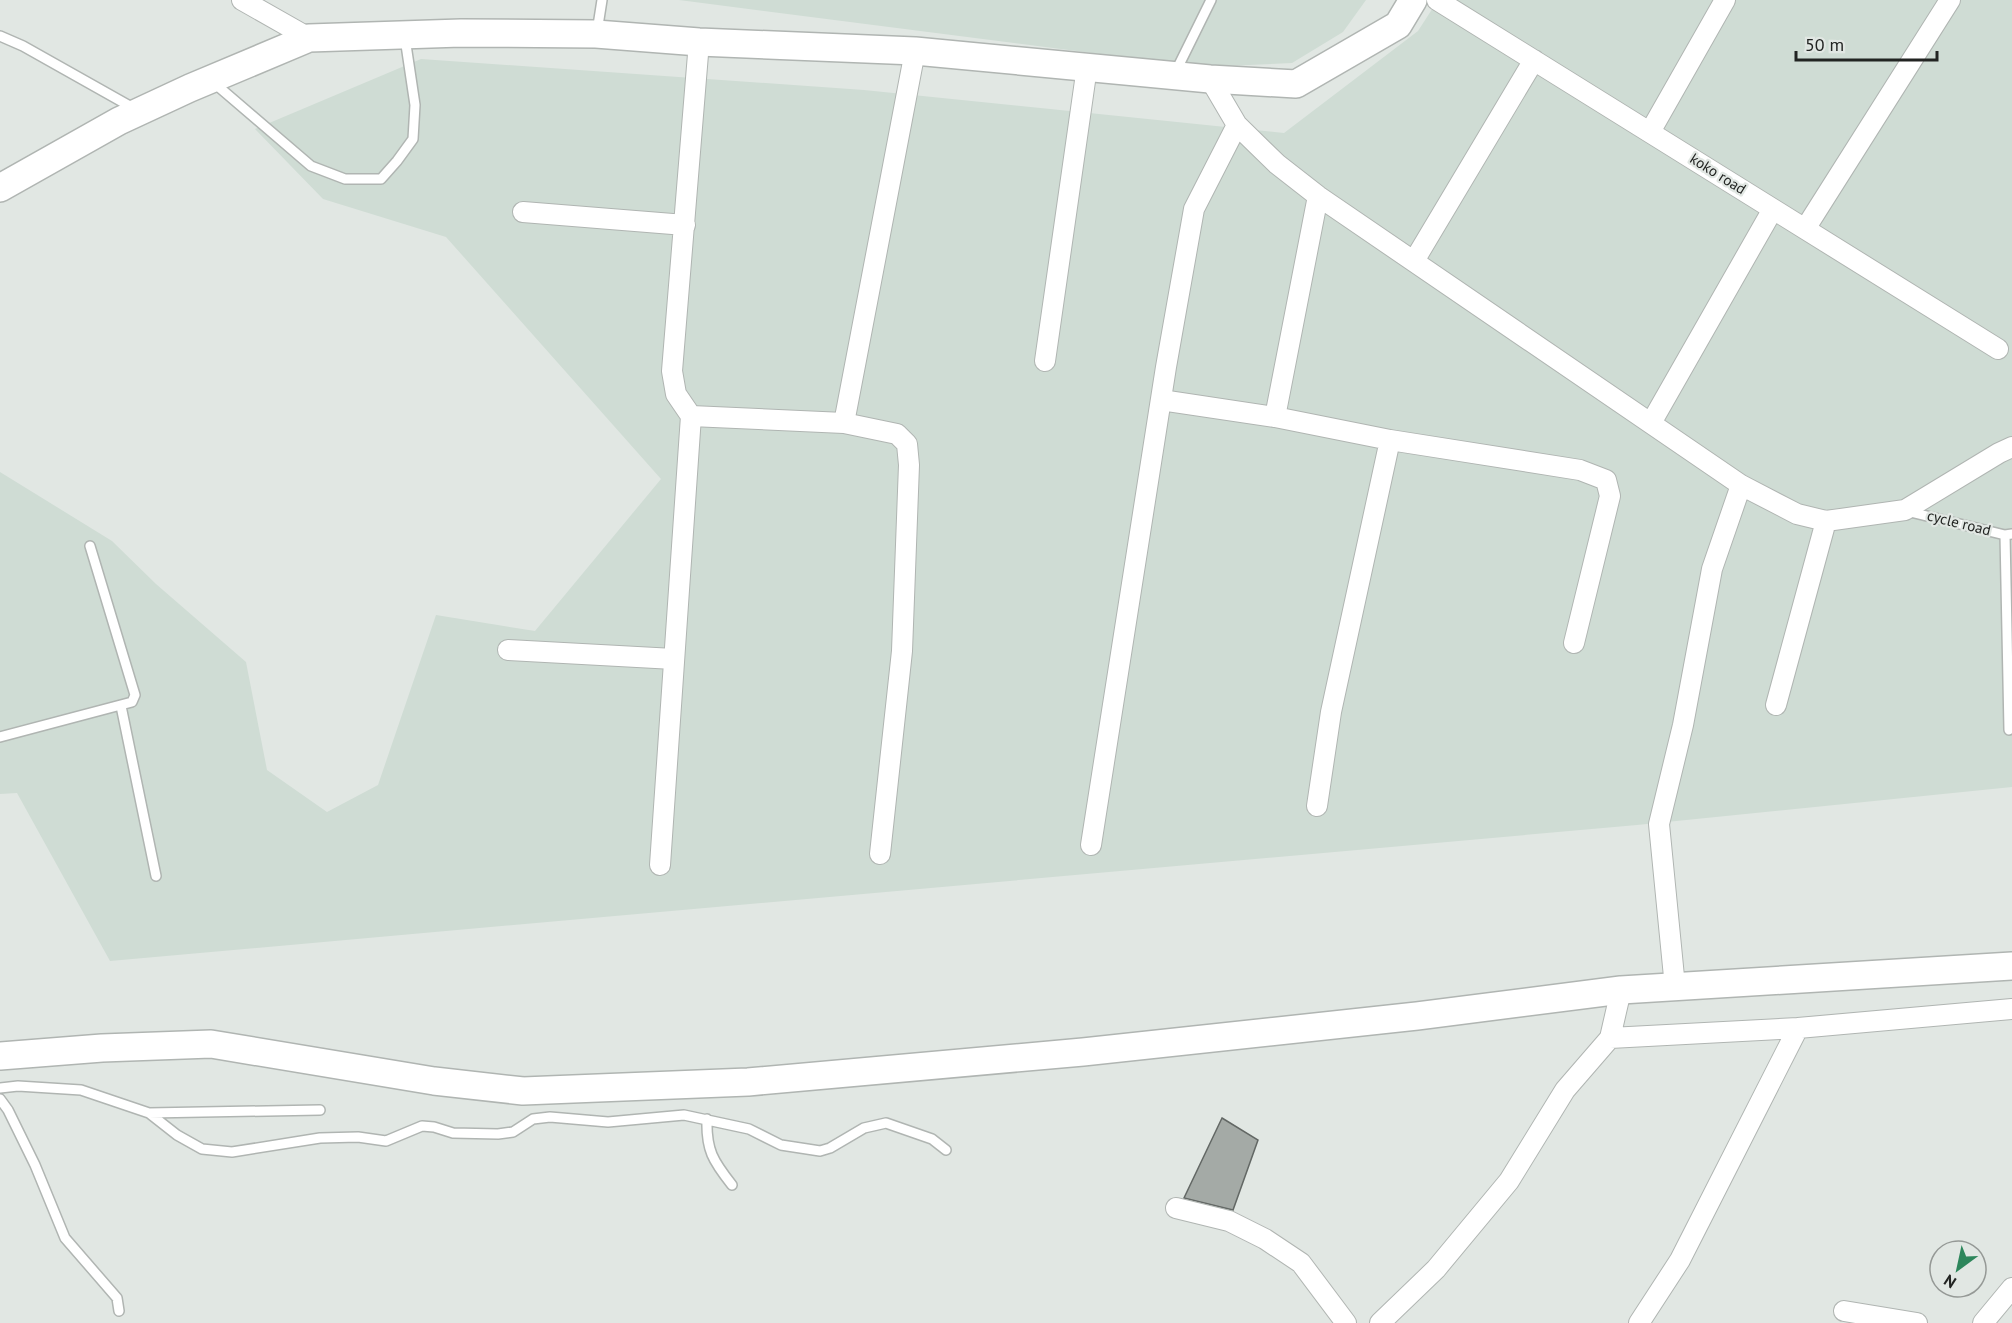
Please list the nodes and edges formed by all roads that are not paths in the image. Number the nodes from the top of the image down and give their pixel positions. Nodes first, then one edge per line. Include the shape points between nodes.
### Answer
1 (242, 0) edge
2 (602, 0) edge
3 (1212, 0) edge
4 (1413, 0) edge
5 (1437, 0) edge
6 (1725, 0) edge
7 (1950, 0) edge
8 (596, 34) junction
9 (405, 35) junction
10 (0, 36) edge
11 (309, 38) junction
12 (699, 42) junction
13 (915, 51) junction
14 (1534, 60) junction
15 (1088, 67) junction
16 (1173, 75) junction
17 (1210, 79) junction
18 (210, 80) junction
19 (139, 112) junction
20 (1237, 125) junction
21 (1650, 132) junction
22 (0, 189) edge
23 (1318, 196) junction
24 (1773, 209) junction
25 (523, 212) dead end
26 (685, 225) junction
27 (1805, 229) junction
28 (1414, 261) junction
29 (1998, 349) dead end
30 (1045, 361) dead end
31 (1161, 400) junction
32 (691, 416) junction
33 (1275, 417) junction
34 (844, 423) junction
35 (1651, 423) junction
36 (1390, 440) junction
37 (2012, 447) edge
38 (1741, 485) junction
39 (1905, 510) junction
40 (1826, 521) junction
41 (2008, 534) edge
42 (90, 546) dead end
43 (1574, 643) dead end
44 (508, 650) dead end
45 (674, 658) junction
46 (1776, 705) dead end
47 (122, 706) junction
48 (2009, 730) dead end
49 (0, 737) edge
50 (1317, 806) dead end
51 (1091, 845) dead end
52 (880, 854) dead end
53 (660, 865) dead end
54 (156, 876) dead end
55 (2012, 966) edge
56 (1675, 987) junction
57 (1621, 990) junction
58 (2012, 1009) edge
59 (1798, 1028) junction
60 (1610, 1038) junction
61 (0, 1056) edge
62 (0, 1088) edge
63 (0, 1100) edge
64 (320, 1110) dead end
65 (148, 1113) junction
66 (706, 1119) junction
67 (946, 1150) dead end
68 (732, 1185) dead end
69 (1176, 1208) dead end
70 (2012, 1288) edge
71 (119, 1311) dead end
72 (1844, 1311) dead end
73 (1346, 1323) edge
74 (1380, 1323) edge
75 (1639, 1323) edge
76 (1917, 1323) edge
77 (1983, 1323) edge

1 - 11 street
2 - 8 lane
3 - 16 lane
4 - 17 street via 1398,25 1296,84
5 - 14 street, koko road
6 - 21 street
7 - 27 street
8 - 9 street
8 - 12 street
9 - 11 street
9 - 18 lane via 415,105 413,139 381,179 345,180 311,166
10 - 19 lane
11 - 18 street
12 - 13 street
12 - 26 street
13 - 15 street
13 - 34 street
14 - 21 street, koko road
14 - 28 street
15 - 16 street
15 - 30 street
16 - 17 street
17 - 20 street
18 - 19 street
19 - 22 street
20 - 23 street
20 - 31 street via 1194,209
21 - 24 street, koko road
23 - 28 street
23 - 33 street
24 - 27 street, koko road
24 - 35 street
25 - 26 street
26 - 32 street via 672,371 676,394
27 - 29 street, koko road
28 - 35 street
31 - 33 street
31 - 51 street
32 - 34 street
32 - 45 street
33 - 36 street
34 - 52 street via 897,434 907,444 909,465 902,651
35 - 38 street
36 - 43 street via 1580,470 1606,480 1610,496
36 - 50 street via 1331,712
37 - 39 street
38 - 40 street via 1797,514
38 - 56 street via 1712,569 1683,725 1659,824
39 - 40 street
39 - 41 lane, cycle road
40 - 46 street
41 - 48 lane
42 - 47 lane via 135,695 132,702
44 - 45 street
45 - 53 street
47 - 49 lane
47 - 54 lane
55 - 56 street
56 - 57 street
57 - 60 street
57 - 61 street via 1083,1052 748,1082 535,1091 434,1081 211,1044
58 - 59 street
59 - 60 street
59 - 75 street via 1680,1260
60 - 74 street via 1565,1090 1509,1181 1436,1269
62 - 65 lane via 81,1090
63 - 71 lane via 35,1165 65,1238 117,1298
64 - 65 lane
65 - 66 lane via 201,1149 232,1152 320,1138 386,1141 422,1126 453,1133 498,1134 513,1132 533,1119 550,1117 608,1122 684,1115
66 - 67 lane via 749,1130 781,1145 820,1151 864,1128 886,1123 932,1139
66 - 68 lane via 710,1155
69 - 73 street via 1229,1221 1301,1263
70 - 77 street
72 - 76 street

